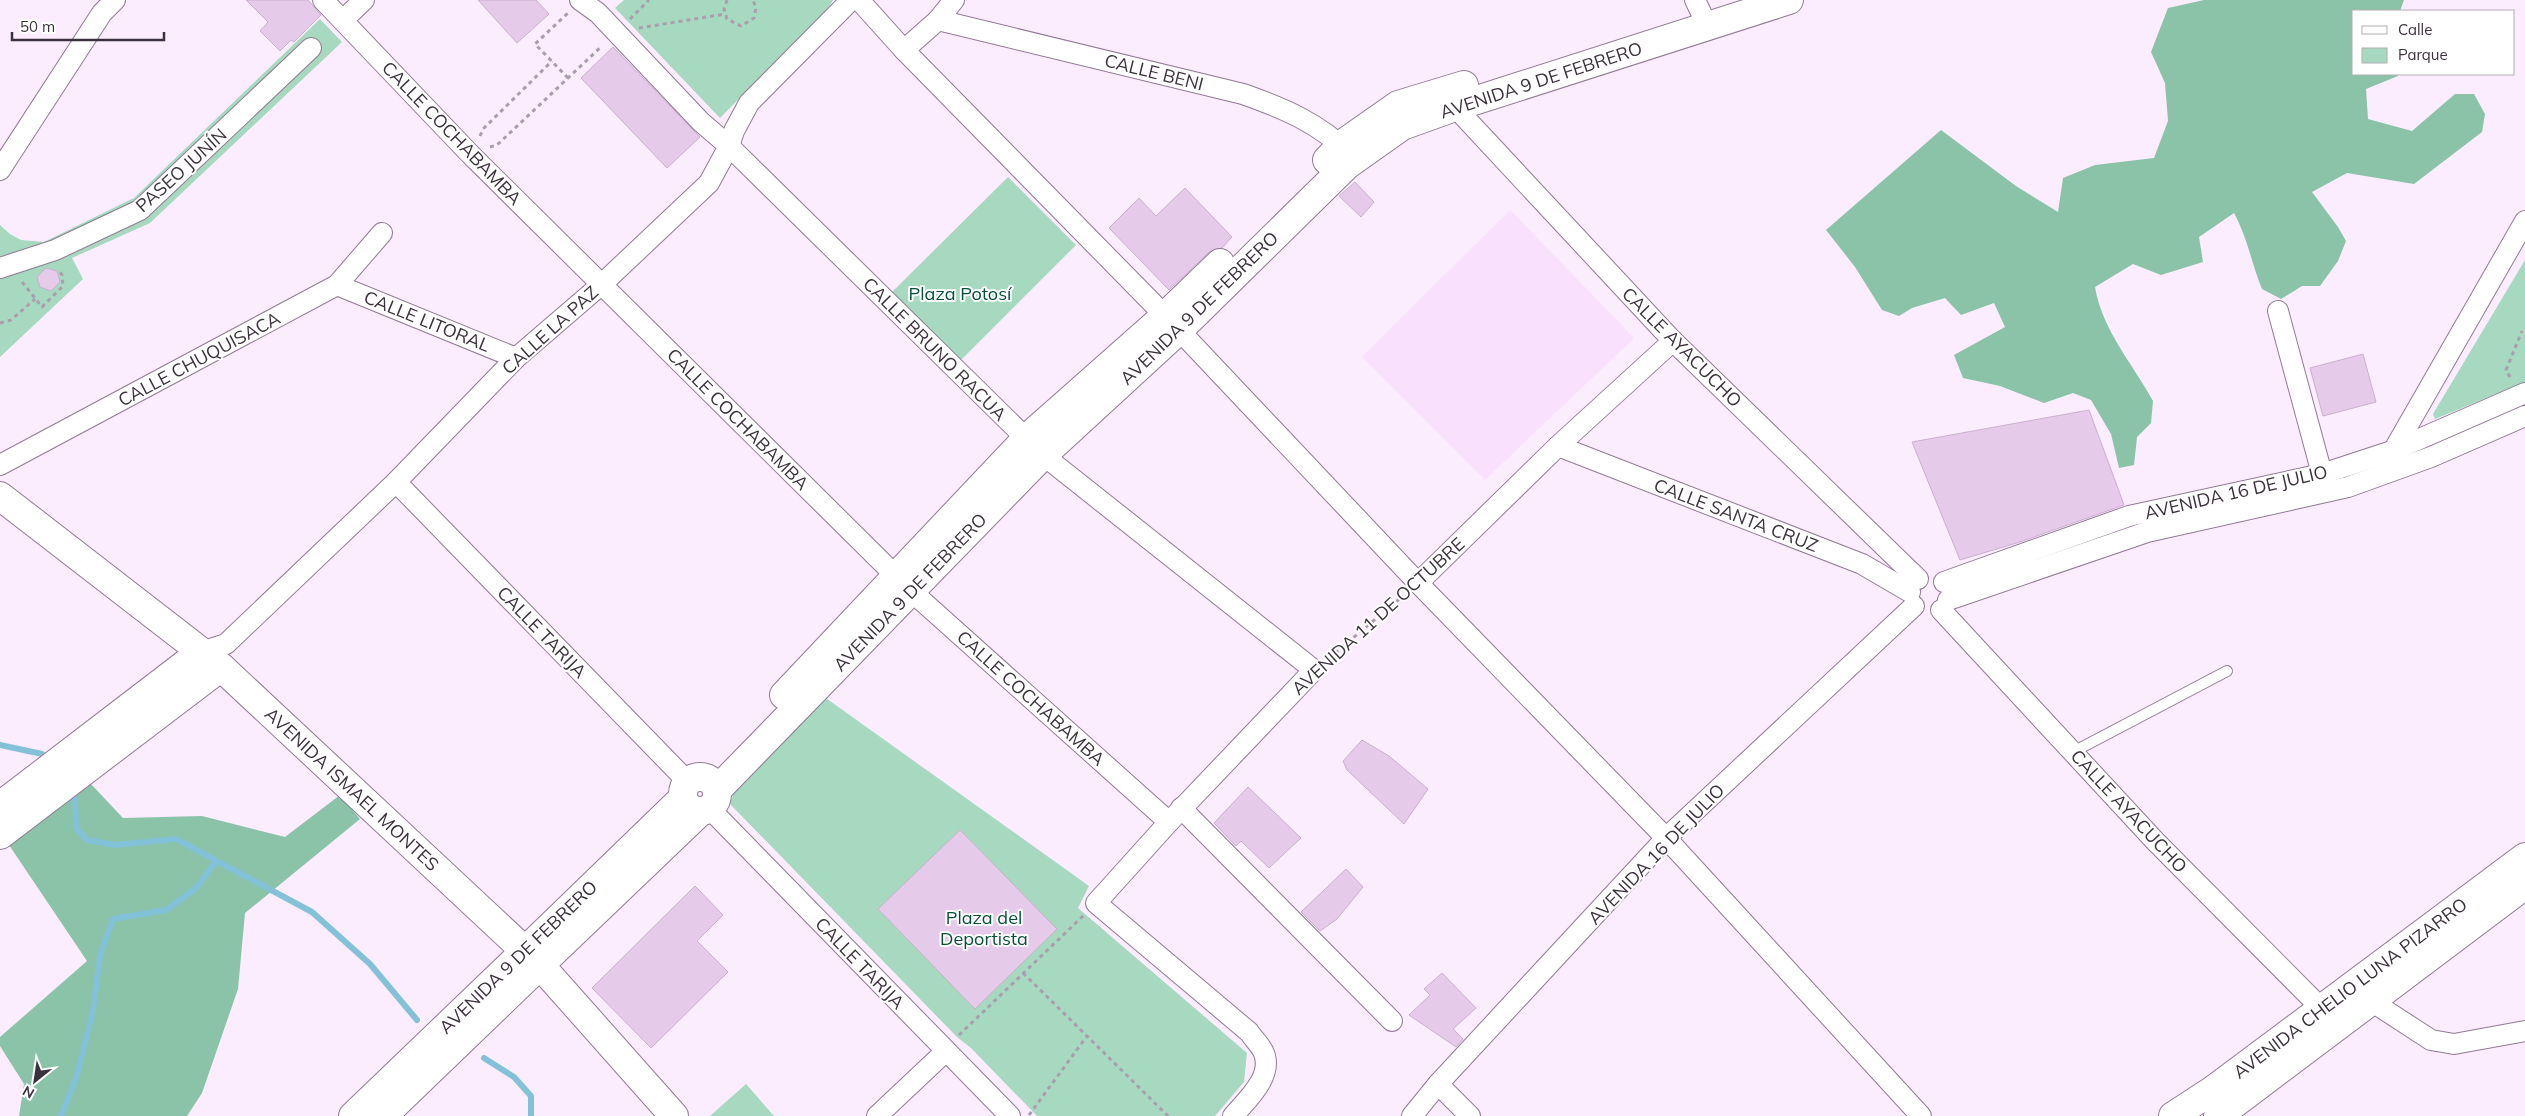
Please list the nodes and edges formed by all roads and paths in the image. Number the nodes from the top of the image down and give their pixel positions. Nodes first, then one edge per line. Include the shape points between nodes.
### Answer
1 (115, 0) edge
2 (323, 0) edge
3 (364, 0) edge
4 (649, 0) edge
5 (727, 0) edge
6 (753, 0) edge
7 (851, 0) edge
8 (859, 0) edge
9 (954, 0) edge
10 (1735, 0) edge
11 (1789, 0) edge
12 (580, 1) edge
13 (1702, 13) edge
14 (724, 14) junction
15 (343, 20) junction
16 (938, 20) junction
17 (617, 32) junction
18 (311, 48) dead end
19 (904, 50) junction
20 (552, 61) junction
21 (568, 78) junction
22 (1455, 107) junction
23 (729, 146) junction
24 (1347, 152) junction
25 (471, 155) junction
26 (0, 170) edge
27 (2525, 221) edge
28 (382, 233) dead end
29 (42, 254) junction
30 (0, 268) edge
31 (22, 282) dead end
32 (602, 284) junction
33 (337, 285) junction
34 (36, 299) junction
35 (2278, 311) dead end
36 (0, 322) edge
37 (1172, 323) junction
38 (2522, 331) dead end
39 (1672, 341) junction
40 (516, 358) junction
41 (2511, 378) dead end
42 (2525, 393) edge
43 (2525, 416) edge
44 (1558, 446) junction
45 (1034, 447) junction
46 (2392, 450) junction
47 (0, 465) edge
48 (2389, 473) junction
49 (2322, 474) junction
50 (396, 482) junction
51 (0, 496) edge
52 (1418, 582) junction
53 (904, 584) junction
54 (1914, 592) junction
55 (1944, 597) junction
56 (216, 654) junction
57 (1314, 670) junction
58 (2227, 671) dead end
59 (2073, 752) junction
60 (700, 795) junction
61 (0, 806) edge
62 (1175, 815) junction
63 (0, 835) edge
64 (1666, 838) junction
65 (2525, 857) edge
66 (2525, 885) edge
67 (1096, 903) junction
68 (533, 958) junction
69 (1023, 974) junction
70 (2372, 1001) junction
71 (2322, 1008) junction
72 (1392, 1021) dead end
73 (2525, 1031) edge
74 (1087, 1036) junction
75 (946, 1051) junction
76 (1438, 1084) junction
77 (354, 1116) edge
78 (383, 1116) edge
79 (674, 1116) edge
80 (877, 1116) edge
81 (1010, 1116) edge
82 (1029, 1116) edge
83 (1168, 1116) edge
84 (1233, 1116) edge
85 (1412, 1116) edge
86 (1470, 1116) edge
87 (1921, 1116) edge
88 (2173, 1116) edge
89 (2218, 1116) edge

1 - 26 street via 102,13
2 - 15 street, CALLE COCHABAMBA
3 - 15 street
4 - 17 path
5 - 14 path
6 - 14 path via 756,13 746,25 736,25
7 - 23 street, CALLE LA PAZ via 748,102
8 - 19 street
9 - 16 street
10 - 13 main road, AVENIDA 9 DE FEBRERO
11 - 13 main road, AVENIDA 9 DE FEBRERO
12 - 17 street, CALLE BRUNO RACUA
12 - 20 path via 535,44
13 - 22 main road, AVENIDA 9 DE FEBRERO
13 - 24 main road, AVENIDA 9 DE FEBRERO via 1398,105
14 - 17 path
15 - 25 street, CALLE COCHABAMBA
16 - 19 street
16 - 24 street, CALLE BENI via 1243,94 1316,126
17 - 21 path
17 - 23 street, CALLE BRUNO RACUA via 701,122
18 - 29 street, PASEO JUNÍN via 140,210
19 - 37 street
20 - 21 path
20 - 25 path via 483,128
21 - 25 path via 498,144
22 - 24 main road, AVENIDA 9 DE FEBRERO via 1402,126
22 - 39 street, CALLE AYACUCHO
23 - 32 street, CALLE LA PAZ via 709,183
23 - 45 street, CALLE BRUNO RACUA
24 - 37 main road, AVENIDA 9 DE FEBRERO
25 - 32 street, CALLE COCHABAMBA
27 - 46 street
28 - 33 street, CALLE CHUQUISACA
29 - 30 street, PASEO JUNÍN
29 - 34 path via 49,265 58,268 63,286 42,307
31 - 34 path
32 - 40 street, CALLE LA PAZ
32 - 53 street, CALLE COCHABAMBA
33 - 40 street, CALLE LITORAL
33 - 47 street, CALLE CHUQUISACA
34 - 36 path via 11,320
35 - 49 street
37 - 45 main road, AVENIDA 9 DE FEBRERO
37 - 52 street
38 - 41 path via 2506,370
39 - 44 street, AVENIDA 11 DE OCTUBRE
39 - 54 street, CALLE AYACUCHO
40 - 50 street, CALLE LA PAZ
42 - 46 street, AVENIDA 16 DE JULIO
43 - 48 street, AVENIDA 16 DE JULIO
44 - 52 street, AVENIDA 11 DE OCTUBRE
44 - 54 street, CALLE SANTA CRUZ via 1862,564
45 - 53 main road, AVENIDA 9 DE FEBRERO
45 - 57 street, CALLE BRUNO RACUA
46 - 48 street
46 - 49 street, AVENIDA 16 DE JULIO
48 - 55 street, AVENIDA 16 DE JULIO via 2348,487 2147,532
49 - 55 street, AVENIDA 16 DE JULIO via 2129,516
50 - 56 street, CALLE LA PAZ
50 - 60 street, CALLE TARIJA
51 - 56 main road, AVENIDA ISMAEL MONTES
52 - 57 path, AVENIDA 11 DE OCTUBRE
52 - 64 street
53 - 60 main road, AVENIDA 9 DE FEBRERO
53 - 62 street, CALLE COCHABAMBA
54 - 55 street via 1934,576
54 - 55 street via 1924,613 1936,613
54 - 64 street, AVENIDA 16 DE JULIO
55 - 59 street, CALLE AYACUCHO
56 - 61 main road
56 - 63 main road
56 - 68 main road, AVENIDA ISMAEL MONTES
57 - 62 street, AVENIDA 11 DE OCTUBRE
58 - 59 lane
59 - 71 street, CALLE AYACUCHO via 2156,842
60 - 68 main road, AVENIDA 9 DE FEBRERO
60 - 75 street, CALLE TARIJA
62 - 67 street, AVENIDA 11 DE OCTUBRE
62 - 72 street, CALLE COCHABAMBA
64 - 76 street, AVENIDA 16 DE JULIO
64 - 87 street
65 - 71 main road, AVENIDA CHELIO LUNA PIZARRO
66 - 70 main road, AVENIDA CHELIO LUNA PIZARRO
67 - 69 path
67 - 84 street via 1249,1032 1264,1052 1265,1073 1254,1093
68 - 77 main road, AVENIDA 9 DE FEBRERO
68 - 78 main road, AVENIDA 9 DE FEBRERO
68 - 79 main road, AVENIDA ISMAEL MONTES
69 - 74 path
69 - 75 path
70 - 73 street via 2431,1040 2454,1044
70 - 89 main road, AVENIDA CHELIO LUNA PIZARRO
71 - 88 main road, AVENIDA CHELIO LUNA PIZARRO
74 - 82 path
74 - 83 path
75 - 80 street
75 - 81 street, CALLE TARIJA
76 - 85 street, AVENIDA 16 DE JULIO
76 - 86 street

